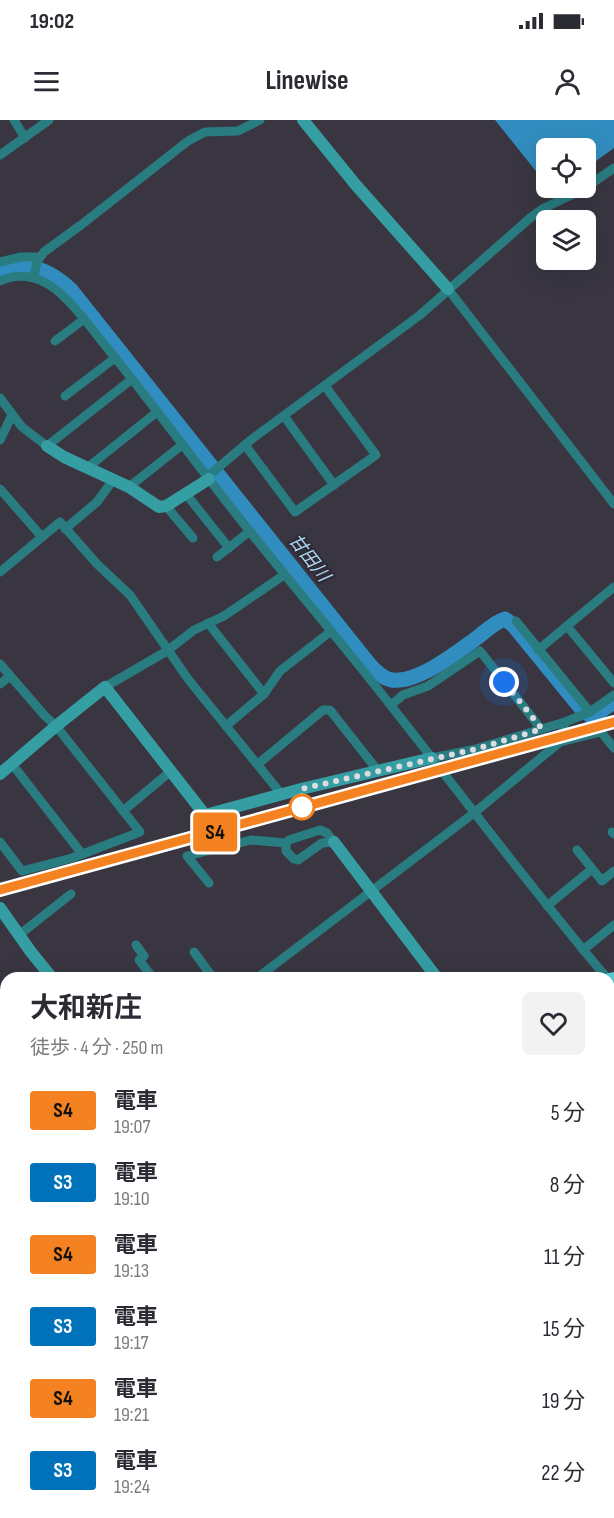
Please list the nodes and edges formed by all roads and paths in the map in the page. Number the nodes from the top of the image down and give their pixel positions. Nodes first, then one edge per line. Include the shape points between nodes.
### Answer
1 (14, 120) edge
2 (49, 120) edge
3 (260, 120) edge
4 (303, 120) edge
5 (25, 138) junction
6 (0, 155) edge
7 (614, 168) edge
8 (39, 260) junction
9 (0, 262) edge
10 (34, 275) junction
11 (0, 281) edge
12 (448, 289) junction
13 (83, 320) junction
14 (55, 341) dead end
15 (115, 358) junction
16 (132, 378) junction
17 (325, 386) junction
18 (64, 396) dead end
19 (0, 398) edge
20 (157, 412) junction
21 (12, 415) junction
22 (284, 416) junction
23 (0, 440) edge
24 (182, 445) junction
25 (245, 445) junction
26 (47, 446) junction
27 (87, 468) junction
28 (208, 477) junction
29 (113, 480) junction
30 (334, 485) junction
31 (129, 487) junction
32 (0, 489) edge
33 (186, 494) junction
34 (614, 504) edge
35 (166, 506) junction
36 (65, 529) junction
37 (250, 531) junction
38 (42, 537) junction
39 (193, 538) dead end
40 (229, 548) junction
41 (217, 557) dead end
42 (0, 572) edge
43 (284, 575) junction
44 (614, 586) edge
45 (516, 621) dead end
46 (208, 623) junction
47 (567, 626) junction
48 (330, 632) junction
49 (538, 650) junction
50 (167, 651) junction
51 (0, 664) edge
52 (10, 676) junction
53 (614, 683) edge
54 (0, 684) edge
55 (105, 687) junction
56 (264, 694) junction
57 (614, 695) edge
58 (390, 705) junction
59 (585, 714) junction
60 (565, 722) junction
61 (56, 726) junction
62 (226, 726) junction
63 (542, 729) junction
64 (560, 742) junction
65 (614, 748) edge
66 (432, 758) junction
67 (258, 764) junction
68 (12, 765) junction
69 (171, 771) junction
70 (378, 771) junction
71 (0, 774) edge
72 (282, 795) junction
73 (123, 811) junction
74 (474, 813) junction
75 (0, 842) edge
76 (334, 842) junction
77 (286, 843) junction
78 (577, 850) dead end
79 (82, 854) junction
80 (592, 869) junction
81 (614, 872) edge
82 (209, 883) dead end
83 (372, 891) junction
84 (71, 894) dead end
85 (547, 906) junction
86 (0, 908) edge
87 (614, 925) edge
88 (19, 935) junction
89 (136, 945) dead end
90 (583, 950) junction
91 (194, 952) dead end
92 (47, 972) edge
93 (149, 972) edge
94 (209, 972) edge
95 (265, 972) edge
96 (433, 972) edge
97 (603, 972) edge

1 - 5 street
2 - 5 street
3 - 8 street via 238,131 205,132 188,141
4 - 12 street
5 - 6 street
7 - 12 street via 530,218
8 - 9 street via 21,257
8 - 10 street
10 - 11 street
10 - 13 street via 60,293
12 - 17 street via 420,315
12 - 34 street
13 - 14 street
13 - 15 street
15 - 16 street
15 - 18 street
16 - 20 street
16 - 26 street
17 - 22 street
17 - 30 street via 376,455
19 - 21 street
20 - 24 street
20 - 27 street
21 - 23 street
21 - 26 street
22 - 25 street
22 - 30 street
24 - 28 street
24 - 31 street
25 - 28 street
25 - 30 street via 295,512
26 - 27 street
27 - 29 street
28 - 33 street
28 - 37 street
29 - 31 street
29 - 36 street via 97,502
31 - 35 street via 159,507
32 - 38 street
33 - 35 street
33 - 40 street
35 - 39 street
36 - 38 street via 60,522
36 - 50 street via 130,595
37 - 40 street
37 - 43 street
38 - 42 street
40 - 41 street
43 - 46 street
43 - 48 street
44 - 47 street
45 - 49 street
46 - 50 street
46 - 56 street
47 - 49 street
47 - 53 street
48 - 56 street via 280,671
48 - 58 street
49 - 59 street
50 - 55 street
50 - 62 street
51 - 52 street
52 - 54 street
52 - 61 street
55 - 61 street
55 - 69 street
56 - 62 street
57 - 59 street
58 - 63 street via 403,695 428,686 480,651
58 - 66 street
59 - 60 street
60 - 63 street
60 - 64 street
61 - 68 street
61 - 73 street
62 - 67 street
63 - 66 street
64 - 65 street via 601,732
64 - 74 street
66 - 70 street
66 - 74 street
67 - 70 street via 323,710 330,710
67 - 72 street
68 - 71 street
68 - 79 street
69 - 72 street via 206,815
69 - 73 street
70 - 72 street
73 - 79 street via 140,832
74 - 83 street
74 - 85 street
75 - 79 street via 22,871
76 - 77 street via 320,830
76 - 77 street via 322,843 298,860 286,851
76 - 83 street
77 - 82 street via 251,840 187,856
78 - 80 street
80 - 81 street via 602,881
80 - 85 street
83 - 95 street
83 - 96 street
84 - 88 street
85 - 90 street
86 - 88 street
87 - 90 street
88 - 92 street
89 - 93 street
90 - 97 street
91 - 94 street

